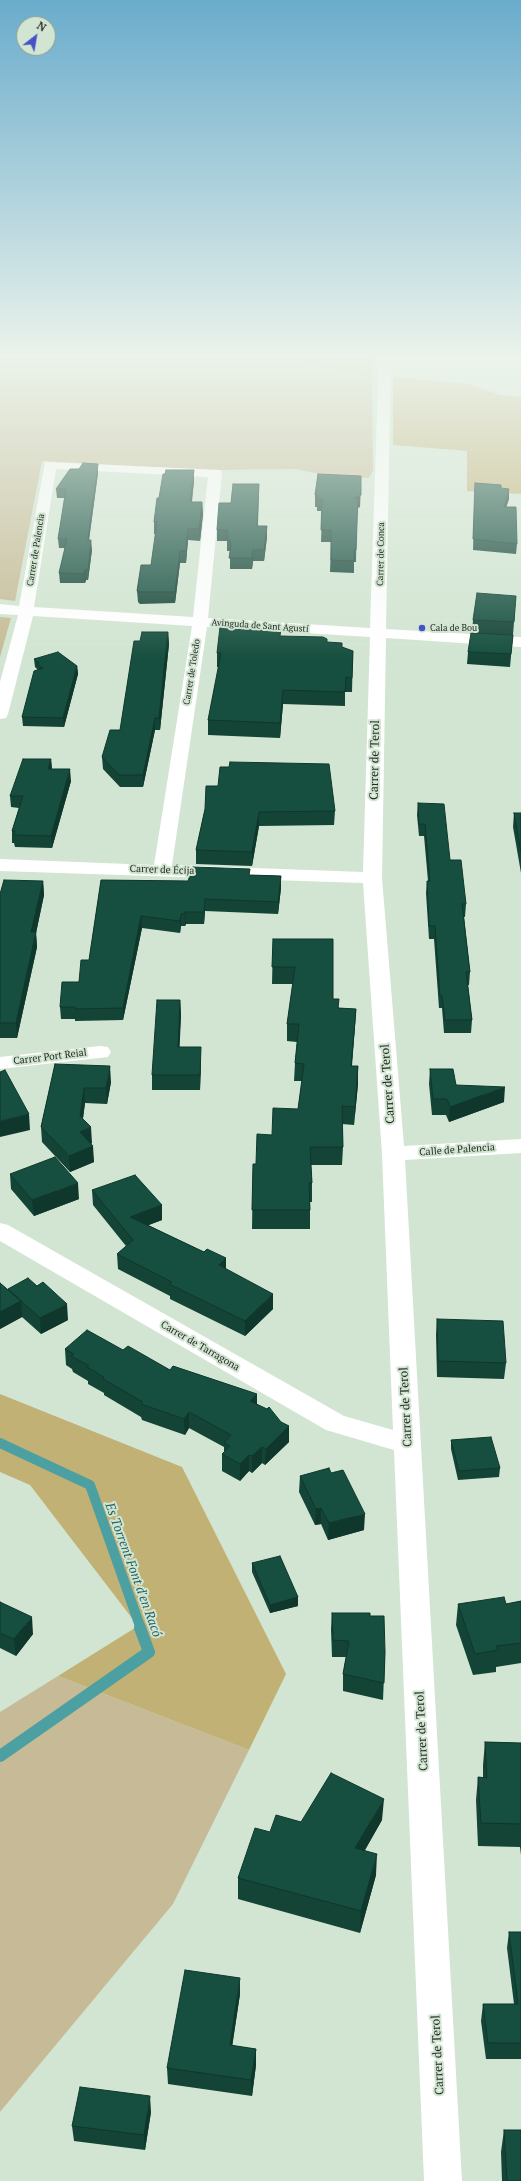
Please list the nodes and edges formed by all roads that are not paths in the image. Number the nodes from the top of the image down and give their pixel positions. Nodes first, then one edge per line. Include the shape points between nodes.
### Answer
1 (383, 455) edge
2 (216, 473) joint
3 (0, 609) edge
4 (26, 612) junction
5 (200, 623) junction
6 (378, 634) junction
7 (521, 642) edge
8 (0, 714) edge
9 (0, 864) edge
10 (162, 870) junction
11 (372, 878) junction
12 (100, 1052) dead end
13 (0, 1063) edge
14 (521, 1146) edge
15 (393, 1154) junction
16 (0, 1231) edge
17 (408, 1440) junction
18 (443, 2181) edge

1 - 6 street, Carrer de Conca
2 - 4 street, Carrer de Palencia via 50,465
2 - 5 street, Carrer de Toledo
3 - 4 street, Avinguda de Sant Agustí
4 - 5 street, Avinguda de Sant Agustí
4 - 8 street
5 - 6 street, Avinguda de Sant Agustí
5 - 10 street, Carrer de Toledo
6 - 7 street, Avinguda de Sant Agustí
6 - 11 street, Carrer de Terol
9 - 10 street, Carrer de Écija
10 - 11 street, Carrer de Écija
11 - 15 street, Carrer de Terol
12 - 13 street, Carrer Port Reial
14 - 15 street, Calle de Palencia
15 - 17 street, Carrer de Terol
16 - 17 street, Carrer de Tarragona via 335,1423 390,1440
17 - 18 street, Carrer de Terol

